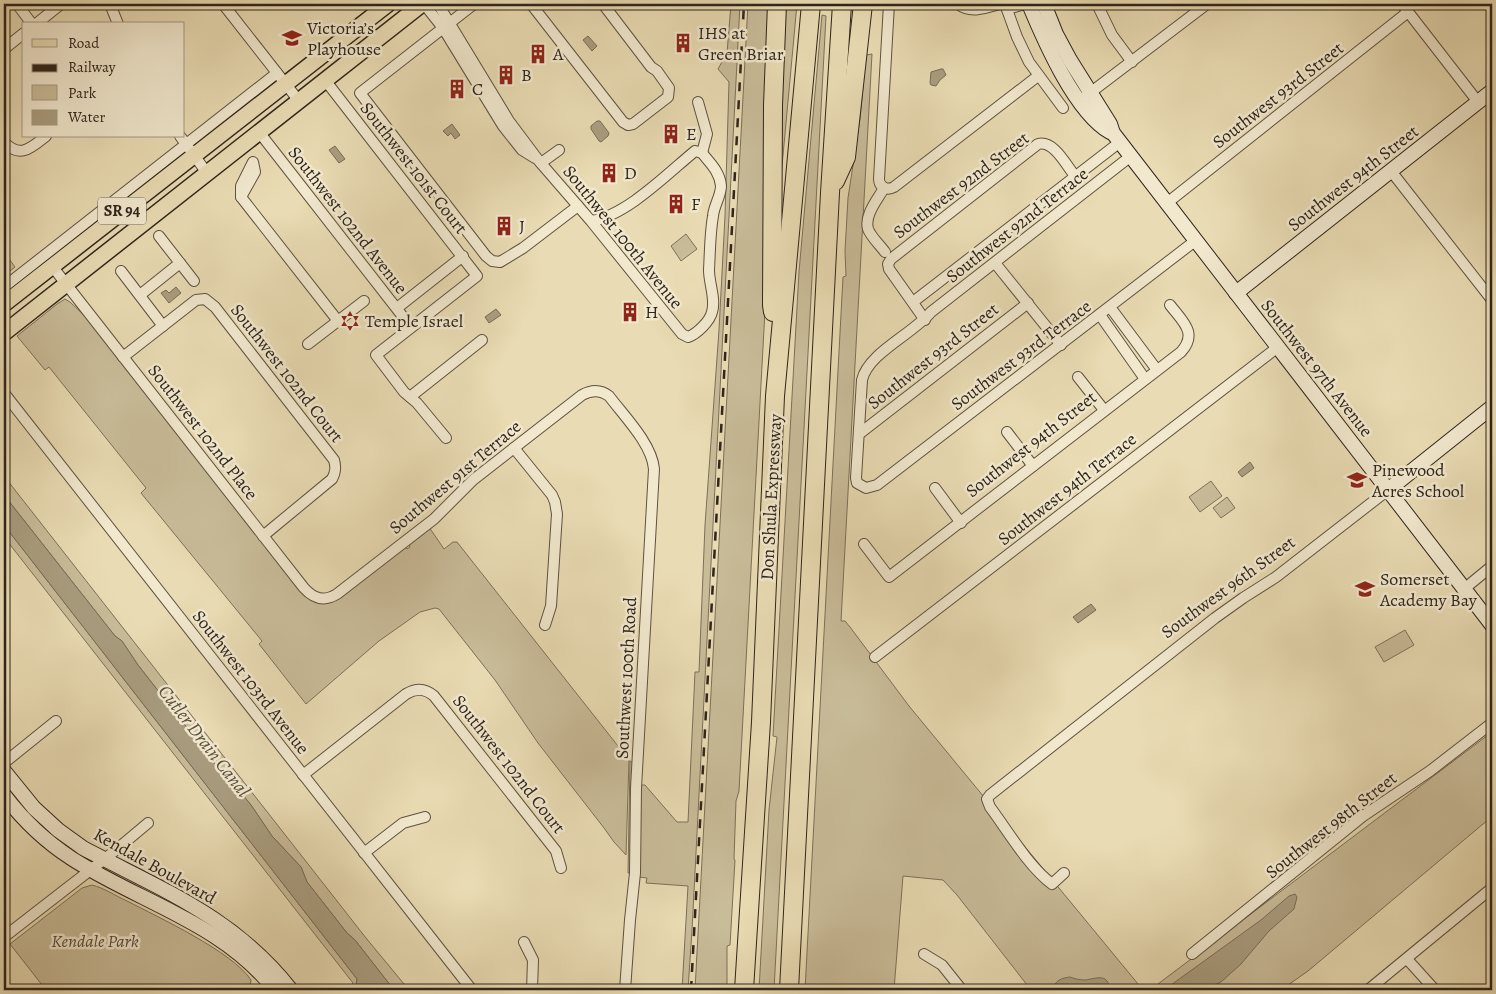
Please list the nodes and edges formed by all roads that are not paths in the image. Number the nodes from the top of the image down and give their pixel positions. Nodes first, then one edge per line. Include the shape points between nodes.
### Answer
1 (16, 4) edge
2 (61, 4) edge
3 (110, 4) edge
4 (223, 4) edge
5 (388, 4) edge
6 (423, 4) edge
7 (438, 4) edge
8 (474, 4) edge
9 (531, 4) edge
10 (603, 4) edge
11 (777, 4) edge
12 (811, 4) edge
13 (842, 4) edge
14 (863, 4) edge
15 (889, 4) edge
16 (958, 4) edge
17 (1025, 4) edge
18 (1029, 4) edge
19 (1044, 4) edge
20 (1207, 4) edge
21 (1402, 4) edge
22 (1100, 5) edge
23 (1004, 6) edge
24 (1408, 12) junction
25 (30, 22) edge
26 (38, 22) edge
27 (117, 22) edge
28 (446, 26) junction
29 (22, 35) edge
30 (4, 49) edge
31 (1132, 62) junction
32 (1038, 76) junction
33 (281, 78) junction
34 (325, 80) junction
35 (1492, 91) edge
36 (1085, 97) junction
37 (298, 101) junction
38 (698, 102) dead end
39 (1478, 102) junction
40 (1062, 108) dead end
41 (259, 132) junction
42 (43, 138) edge
43 (181, 138) edge
44 (1116, 138) junction
45 (4, 142) edge
46 (241, 146) junction
47 (190, 150) junction
48 (559, 150) dead end
49 (702, 153) junction
50 (1131, 156) junction
51 (540, 162) junction
52 (1391, 171) junction
53 (207, 173) junction
54 (1075, 176) junction
55 (884, 188) junction
56 (830, 193) junction
57 (1167, 203) junction
58 (578, 206) junction
59 (591, 222) junction
60 (159, 236) dead end
61 (1195, 241) junction
62 (885, 252) dead end
63 (463, 256) junction
64 (180, 263) junction
65 (995, 263) junction
66 (52, 266) junction
67 (121, 271) dead end
68 (194, 281) dead end
69 (66, 284) junction
70 (4, 287) edge
71 (1236, 293) junction
72 (140, 295) junction
73 (1492, 300) edge
74 (364, 301) dead end
75 (913, 302) junction
76 (4, 304) edge
77 (1028, 304) junction
78 (1170, 305) dead end
79 (1110, 307) junction
80 (397, 308) junction
81 (1100, 315) junction
82 (923, 316) junction
83 (338, 321) junction
84 (163, 326) junction
85 (411, 327) junction
86 (4, 333) edge
87 (482, 340) dead end
88 (308, 344) dead end
89 (779, 344) junction
90 (1061, 344) junction
91 (1278, 347) junction
92 (123, 357) junction
93 (1157, 370) junction
94 (1078, 377) dead end
95 (1145, 379) junction
96 (596, 391) joint
97 (4, 393) edge
98 (410, 397) junction
99 (1492, 407) edge
100 (1104, 410) junction
101 (1007, 432) dead end
102 (859, 434) junction
103 (446, 438) dead end
104 (514, 448) junction
105 (1033, 466) junction
106 (863, 487) joint
107 (935, 488) dead end
108 (1388, 490) junction
109 (961, 522) junction
110 (263, 536) junction
111 (864, 544) dead end
112 (1492, 566) edge
113 (1464, 588) junction
114 (337, 594) joint
115 (545, 625) dead end
116 (1492, 625) edge
117 (875, 658) dead end
118 (56, 721) dead end
119 (1492, 723) edge
120 (4, 763) edge
121 (4, 771) edge
122 (303, 775) junction
123 (4, 796) edge
124 (425, 817) dead end
125 (148, 823) dead end
126 (364, 853) junction
127 (104, 860) junction
128 (561, 868) dead end
129 (91, 869) junction
130 (1064, 873) dead end
131 (1492, 888) edge
132 (4, 937) edge
133 (524, 942) dead end
134 (924, 954) dead end
135 (1192, 954) dead end
136 (1407, 959) junction
137 (273, 986) edge
138 (291, 990) edge
139 (472, 990) edge
140 (532, 990) edge
141 (625, 990) edge
142 (744, 990) edge
143 (789, 990) edge
144 (962, 990) edge
145 (1368, 990) edge
146 (1436, 990) edge

1 - 25 street
2 - 26 street
3 - 27 street
4 - 33 street
5 - 33 main road, SR 94
6 - 28 street, Southwest 100th Avenue
6 - 34 main road, SR 94
7 - 28 street, Southwest 100th Avenue via 446,15
8 - 28 street
9 - 10 street via 615,113 628,125 668,97 669,88
11 - 89 highway via 772,305
12 - 89 highway, Don Shula Expressway
13 - 56 highway
14 - 56 highway via 846,157
15 - 55 street via 878,179
16 - 23 street via 972,9
17 - 23 street
18 - 36 street, Southwest 97th Avenue via 1055,62
19 - 36 street, Southwest 97th Avenue
20 - 31 street
21 - 24 street
22 - 31 street via 1112,35
23 - 32 street via 1022,50
24 - 39 street
24 - 57 street, Southwest 93rd Street
28 - 51 street, Southwest 100th Avenue
28 - 58 street via 360,92 493,262 500,262 522,248
29 - 30 street
31 - 36 street
32 - 40 street
32 - 55 street via 894,187
33 - 37 street
33 - 47 main road, SR 94
34 - 37 main road, SR 94
34 - 63 street, Southwest 101st Court
35 - 39 street, Southwest 94th Street
36 - 44 street, Southwest 97th Avenue via 1110,124
37 - 41 main road, SR 94
38 - 49 street via 707,134
39 - 52 street, Southwest 94th Street
41 - 46 main road, SR 94
41 - 80 street, Southwest 102nd Avenue
42 - 45 street via 23,151 15,151
43 - 47 street
44 - 50 street, Southwest 97th Avenue
44 - 54 street
46 - 53 main road, SR 94
46 - 83 street via 253,162 255,172 241,197
47 - 53 street
47 - 66 main road, SR 94
47 - 70 street
48 - 51 street
49 - 59 street via 695,151 628,206
49 - 59 street, Southwest 100th Avenue via 718,173 721,186 713,214 709,272 713,309 694,335 682,334
50 - 57 street, Southwest 97th Avenue
50 - 65 street, Southwest 92nd Terrace
51 - 58 street, Southwest 100th Avenue
52 - 71 street, Southwest 94th Street
52 - 73 street
53 - 69 main road, SR 94
54 - 75 street
54 - 75 street, Southwest 92nd Street via 1051,146 1044,143 1036,145 892,258 888,266
55 - 62 street via 868,224
56 - 143 highway
57 - 61 street, Southwest 97th Avenue
58 - 59 street, Southwest 100th Avenue
60 - 64 street
61 - 71 street, Southwest 97th Avenue
61 - 79 street, Southwest 93rd Terrace
63 - 80 street
63 - 85 street, Southwest 101st Court via 478,276
64 - 68 street
64 - 72 street
65 - 77 street
65 - 82 street, Southwest 92nd Terrace
66 - 69 street, Southwest 102nd Place
66 - 76 main road, SR 94
67 - 72 street
69 - 86 main road, SR 94
69 - 92 street, Southwest 102nd Place
71 - 91 street, Southwest 97th Avenue
72 - 84 street
74 - 83 street
75 - 82 street
77 - 90 street
77 - 102 street, Southwest 93rd Street
78 - 93 street, Southwest 94th Street via 1186,326 1189,336 1181,352
79 - 81 street, Southwest 93rd Terrace
79 - 93 street
80 - 85 street, Southwest 102nd Avenue
81 - 90 street, Southwest 93rd Terrace
81 - 95 street
82 - 102 street, Southwest 92nd Terrace via 916,327 870,363 865,371
83 - 88 street
84 - 92 street
84 - 110 street, Southwest 102nd Court via 196,300 204,299 215,307 334,460 336,470 332,479
85 - 98 street via 376,355
87 - 98 street
89 - 142 highway, Don Shula Expressway
90 - 106 street, Southwest 93rd Terrace via 877,484
91 - 108 street, Southwest 97th Avenue
91 - 117 street, Southwest 94th Terrace
92 - 110 street, Southwest 102nd Place
93 - 95 street, Southwest 94th Street
94 - 100 street
95 - 100 street, Southwest 94th Street
96 - 104 street, Southwest 91st Terrace via 582,395
96 - 141 street, Southwest 100th Road via 609,396 644,442 654,469 636,788 636,873
97 - 122 street, Southwest 103rd Avenue
98 - 103 street
99 - 108 street, Southwest 96th Street
100 - 105 street, Southwest 94th Street
101 - 105 street
102 - 106 street, Southwest 92nd Terrace via 856,478
104 - 114 street, Southwest 91st Terrace via 472,480 434,519
104 - 115 street via 553,497 557,509 551,606
105 - 109 street, Southwest 94th Street
107 - 109 street
108 - 113 street, Southwest 97th Avenue
108 - 130 street, Southwest 96th Street via 1276,577 1207,624 1003,783 987,799 1046,880 1052,884
109 - 111 street, Southwest 94th Street via 890,577
110 - 114 street, Southwest 102nd Place via 308,593 322,599
112 - 113 street
113 - 116 street, Southwest 97th Avenue
118 - 120 street
119 - 135 street, Southwest 98th Street via 1430,771 1363,816
121 - 127 street, Kendale Boulevard via 34,808 58,830
122 - 126 street, Southwest 103rd Avenue
122 - 128 street, Southwest 102nd Court via 406,694 420,689 434,696 556,851
123 - 129 street, Kendale Boulevard via 48,841
124 - 126 street via 404,823
125 - 127 street
126 - 139 street, Southwest 103rd Avenue
127 - 129 street
127 - 137 street, Kendale Boulevard via 185,901 243,940
129 - 132 street
129 - 137 street, Kendale Boulevard via 211,934
131 - 136 street
133 - 140 street via 533,960
134 - 144 street via 942,965
136 - 145 street
136 - 146 street
137 - 138 street, Kendale Boulevard

